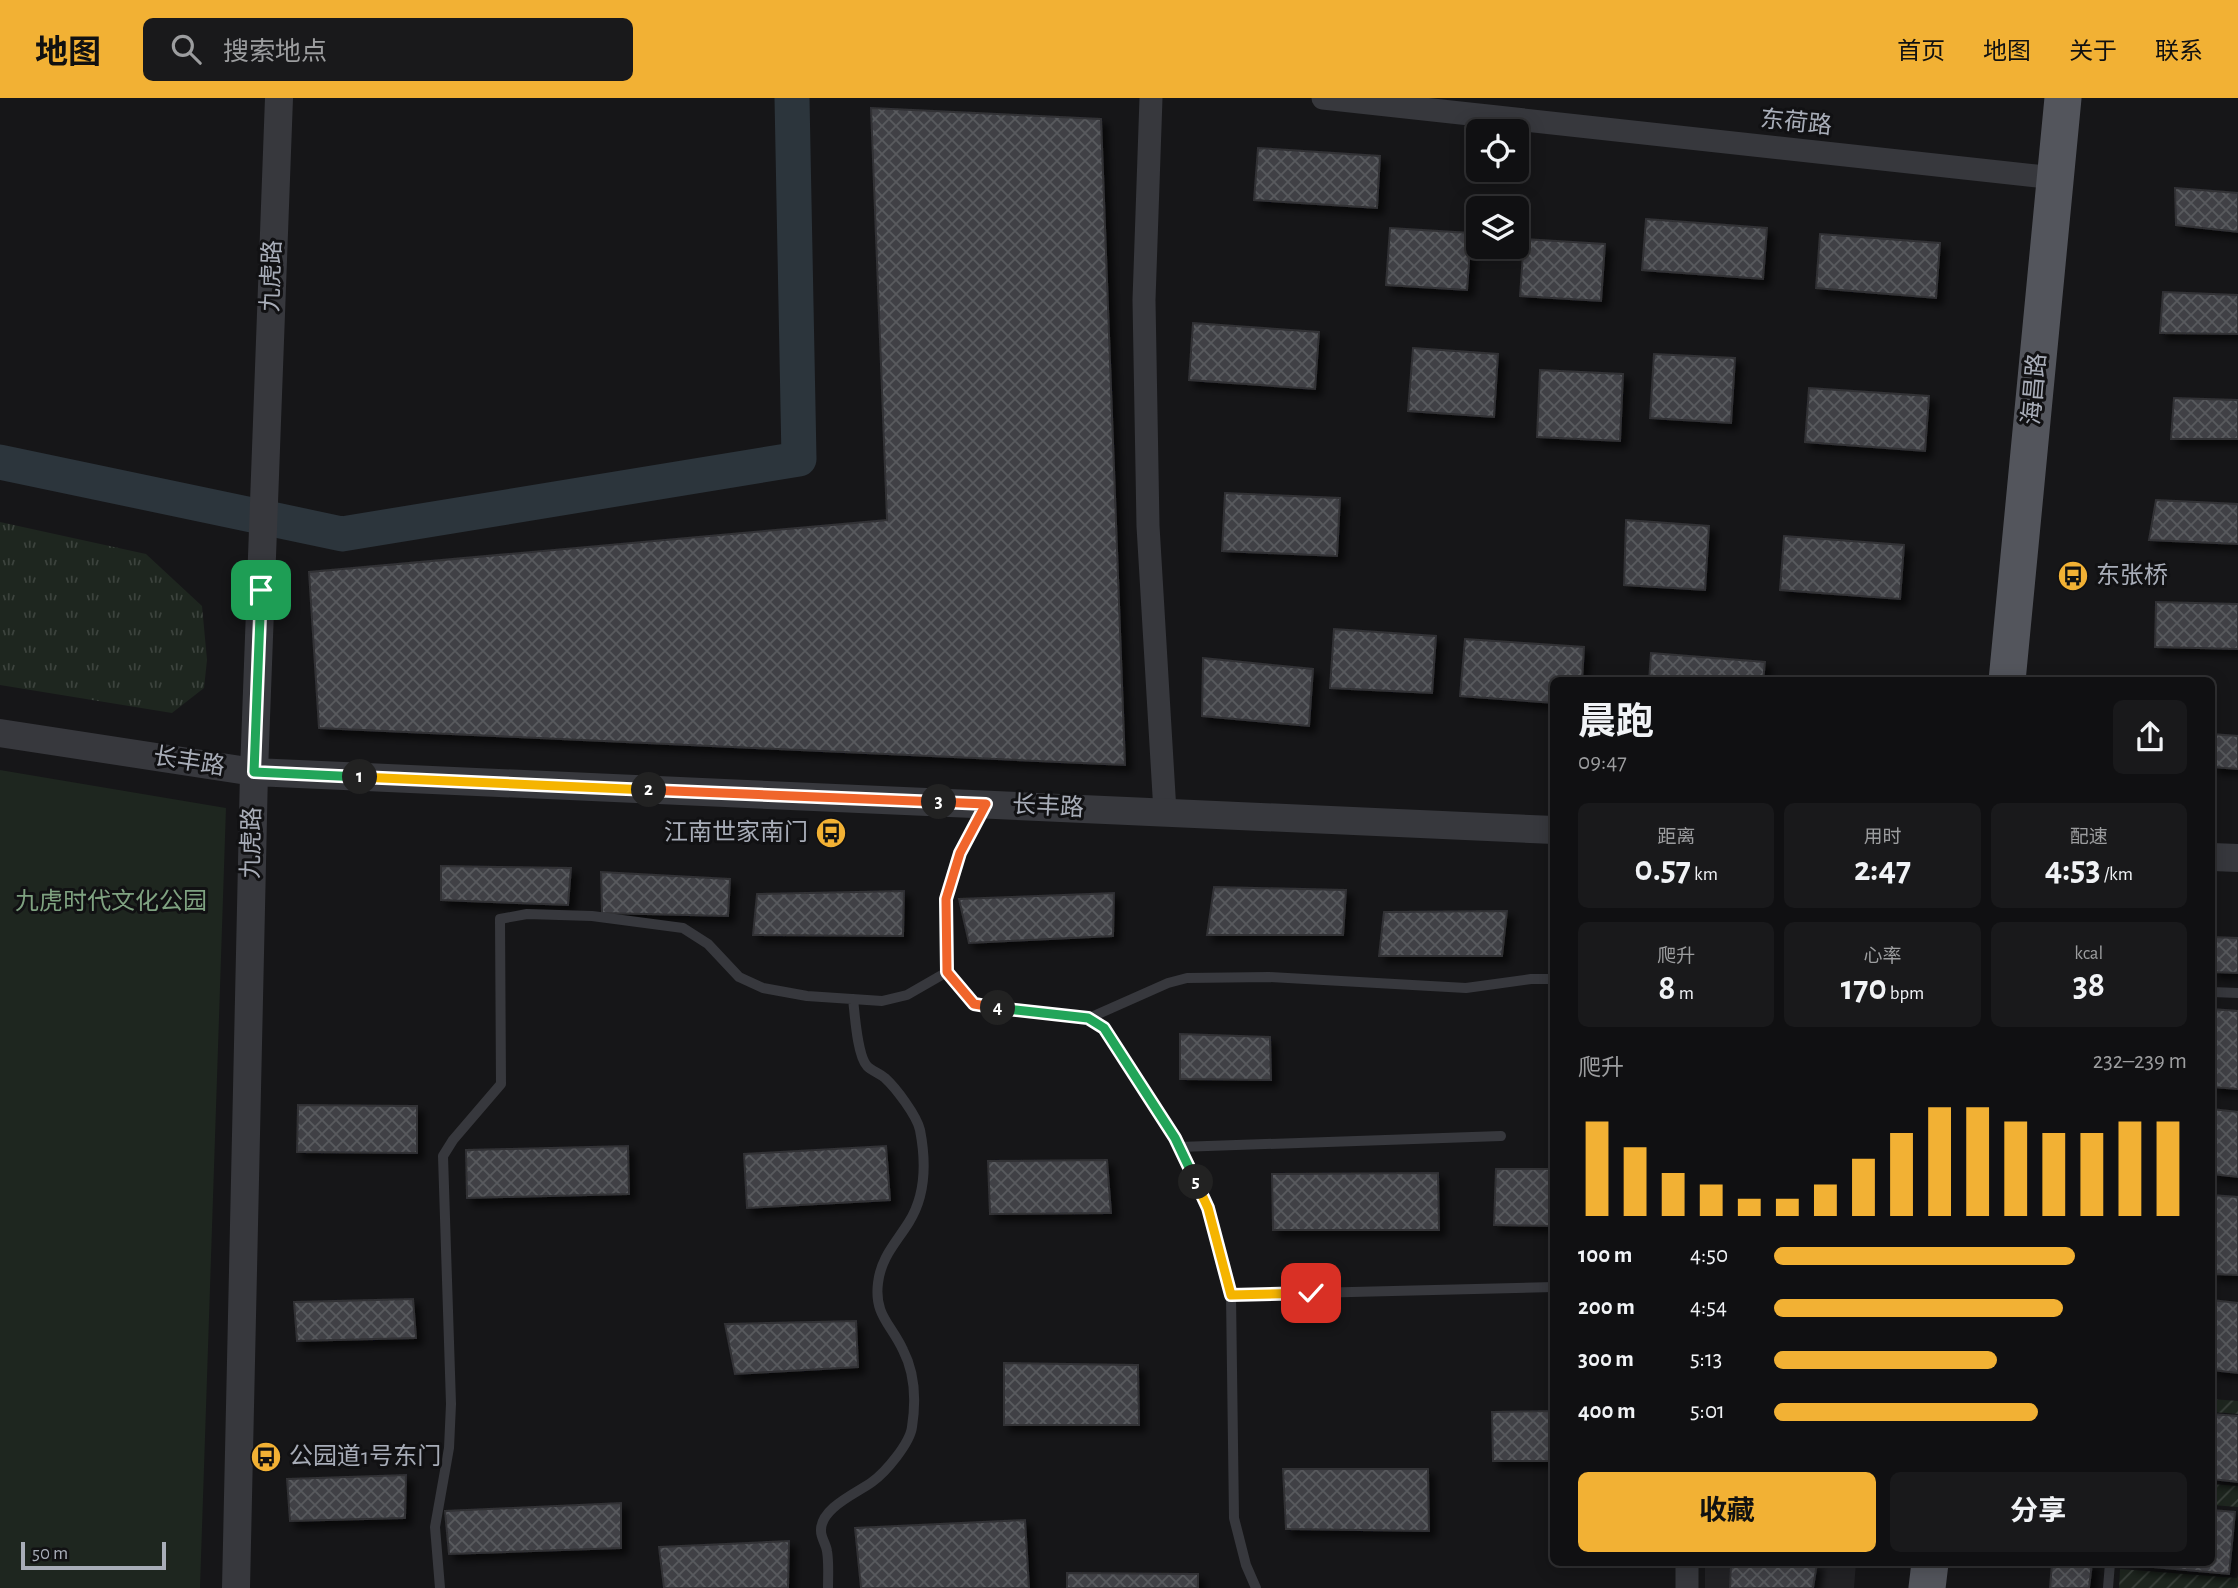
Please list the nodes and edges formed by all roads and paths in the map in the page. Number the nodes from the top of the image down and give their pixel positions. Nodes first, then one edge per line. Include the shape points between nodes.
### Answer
1 (279, 98) edge
2 (1151, 98) edge
3 (1323, 98) edge
4 (2063, 98) edge
5 (2080, 98) edge
6 (2055, 178) junction
7 (2007, 677) edge
8 (2028, 677) edge
9 (0, 733) edge
10 (254, 772) junction
11 (986, 804) junction
12 (1165, 813) junction
13 (1550, 830) edge
14 (2215, 857) edge
15 (2238, 858) edge
16 (947, 972) junction
17 (1550, 979) edge
18 (2215, 992) edge
19 (2238, 993) edge
20 (853, 999) junction
21 (1088, 1018) junction
22 (1502, 1136) dead end
23 (1179, 1147) junction
24 (1550, 1287) edge
25 (1231, 1295) junction
26 (1687, 1566) edge
27 (1930, 1566) edge
28 (1953, 1566) edge
29 (2110, 1566) edge
30 (236, 1588) edge
31 (440, 1588) edge
32 (828, 1588) edge
33 (1255, 1588) edge
34 (1687, 1588) edge
35 (1927, 1588) edge
36 (1951, 1588) edge
37 (2108, 1588) edge

1 - 10 street, 九虎路
2 - 12 street via 1144,300 1148,526
3 - 6 street, 东荷路
4 - 6 main road, 海昌路
5 - 8 main road, 海昌路
6 - 7 main road, 海昌路
9 - 10 street, 长丰路
10 - 11 street, 长丰路
10 - 30 street, 九虎路
11 - 12 street, 长丰路
11 - 16 lane via 960,853 946,899
12 - 13 street, 长丰路
14 - 15 street
16 - 20 lane via 907,995 882,1002
16 - 21 lane via 974,1004
17 - 21 lane via 1466,988 1269,977 1187,978
18 - 19 lane
20 - 31 lane via 763,988 739,977 708,944 683,928 592,916 500,919 501,1084 443,1156 451,1404 449,1448 435,1527
20 - 32 lane via 865,1065 885,1078 920,1127 925,1178 908,1223 884,1257 878,1283 878,1309 912,1372 912,1431 880,1475 825,1516 821,1531 827,1549
21 - 23 lane via 1104,1028
22 - 23 lane
23 - 25 lane via 1208,1208
24 - 25 lane
25 - 33 lane via 1234,1518
26 - 34 street
27 - 35 main road
28 - 36 main road
29 - 37 lane

